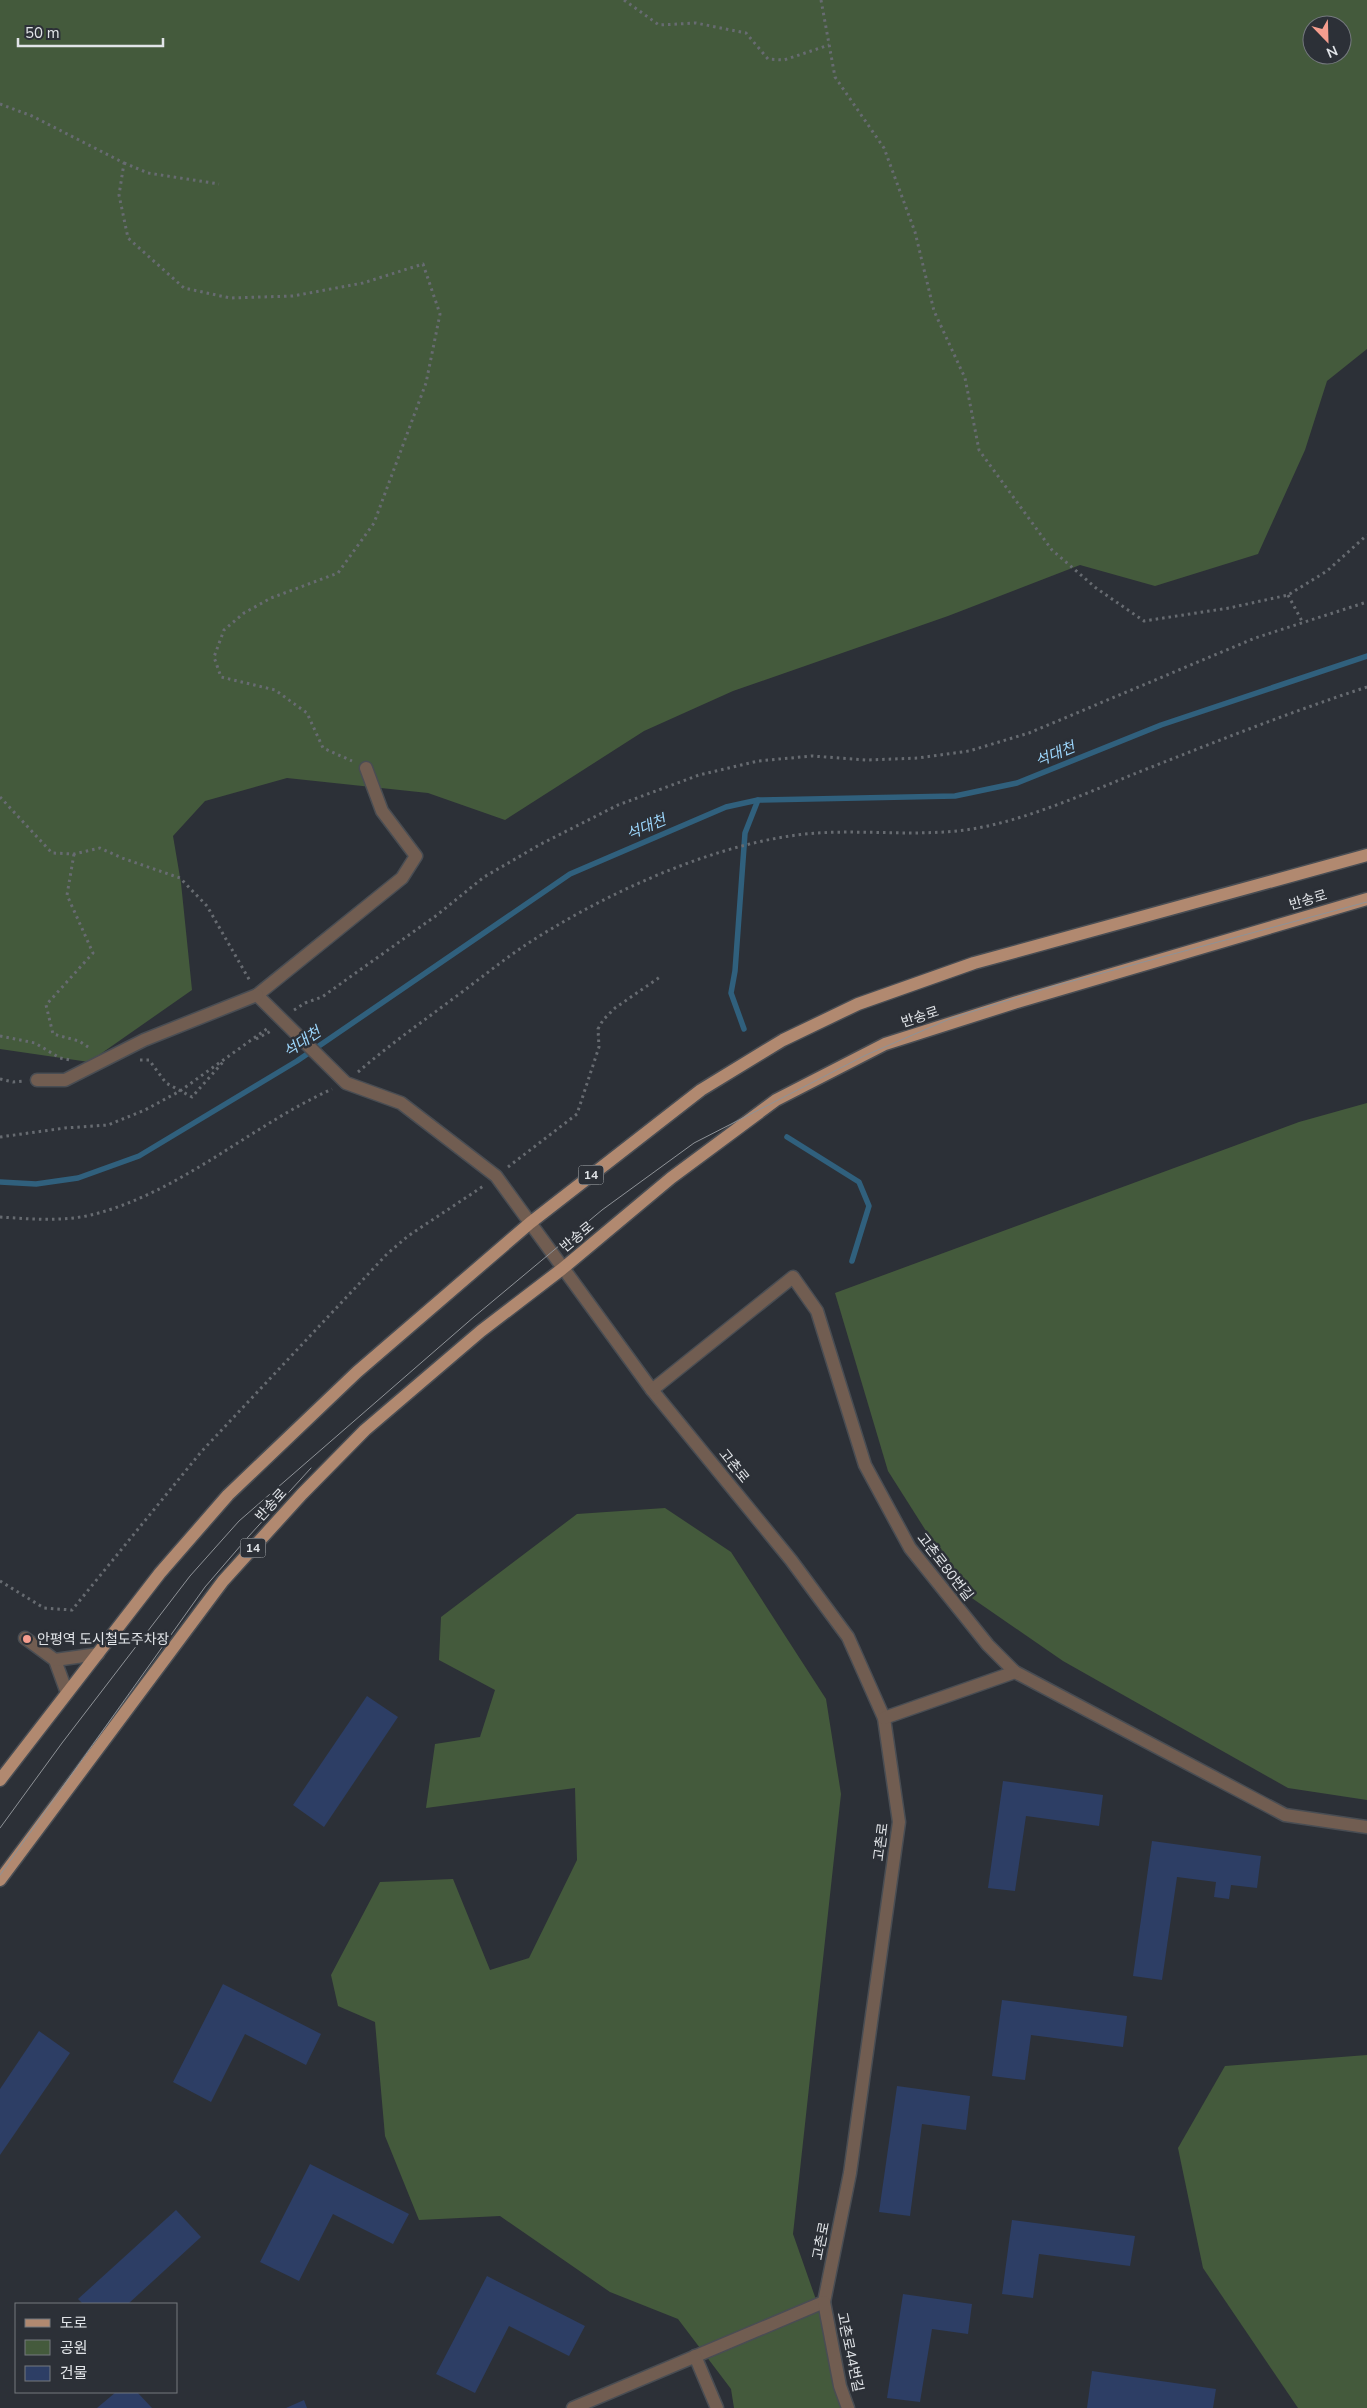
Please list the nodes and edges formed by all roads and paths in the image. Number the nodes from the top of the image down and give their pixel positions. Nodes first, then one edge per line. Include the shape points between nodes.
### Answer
1 (624, 0) edge
2 (821, 0) edge
3 (830, 45) junction
4 (0, 104) edge
5 (124, 164) junction
6 (219, 184) dead end
7 (1367, 535) edge
8 (1288, 595) junction
9 (1367, 602) edge
10 (1303, 623) junction
11 (1367, 687) edge
12 (366, 768) joint
13 (0, 797) edge
14 (74, 854) junction
15 (1367, 855) edge
16 (1367, 899) edge
17 (660, 977) dead end
18 (257, 995) junction
19 (282, 1022) junction
20 (0, 1036) edge
21 (105, 1060) junction
22 (130, 1061) dead end
23 (76, 1062) dead end
24 (0, 1079) edge
25 (341, 1079) junction
26 (37, 1080) joint
27 (0, 1137) edge
28 (496, 1176) junction
29 (0, 1217) edge
30 (530, 1223) junction
31 (562, 1269) junction
32 (652, 1390) junction
33 (0, 1581) edge
34 (25, 1638) dead end
35 (98, 1654) junction
36 (56, 1660) junction
37 (1015, 1672) junction
38 (67, 1693) junction
39 (884, 1718) junction
40 (0, 1780) edge
41 (1367, 1827) edge
42 (0, 1880) edge
43 (824, 2302) junction
44 (695, 2356) junction
45 (573, 2408) edge
46 (717, 2408) edge
47 (848, 2408) edge

1 - 3 path via 659,25 696,23 746,33 768,59 784,60
2 - 3 path
3 - 8 path via 836,77 884,148 912,222 934,311 965,378 979,450 1052,550 1096,588 1144,621
4 - 5 path via 32,116
5 - 6 path via 148,173
5 - 12 path via 119,196 128,238 184,288 230,298 293,296 363,283 423,264 440,314 426,382 374,523 338,573 244,612 224,630 214,657 222,677 275,690 307,713 323,748
7 - 8 path via 1327,570
8 - 10 path
9 - 10 path
10 - 19 path via 1255,638 1029,734 969,751 918,758 866,760 812,756 758,761 699,775 618,805 484,877 437,915 322,997 305,1002
11 - 25 path via 1284,714 1075,797 983,827 936,833 799,835 735,848 634,886 522,948
12 - 18 street via 382,811 416,856 402,878
13 - 14 path via 52,853
14 - 18 path via 100,848 180,878 207,906
14 - 21 path via 67,895 94,954 46,1005 53,1034 78,1041
15 - 30 main road, 반송로 / 14 via 974,963 858,1004 783,1040 701,1090
16 - 31 main road, 반송로 / 14 via 885,1044 776,1100 671,1178
17 - 28 path via 603,1020 598,1029 599,1047 577,1114
18 - 19 street
18 - 21 street via 144,1040
19 - 22 path via 233,1051 192,1097 166,1083 150,1060
19 - 25 street via 296,1032
19 - 27 path via 180,1091 145,1110 108,1125
20 - 23 path via 35,1043 60,1058
21 - 26 street via 65,1080
24 - 26 path via 13,1082
25 - 28 street, 고촌로 via 402,1103
25 - 29 path via 218,1156 127,1204 93,1214
28 - 30 street, 고촌로
28 - 33 path via 387,1254 201,1452 72,1610 44,1608
30 - 31 street, 고촌로
30 - 35 main road, 반송로 / 14 via 358,1372 228,1495 160,1573
31 - 32 street, 고촌로
31 - 42 main road, 반송로 / 14 via 481,1331 365,1430 302,1494 223,1580
32 - 37 street, 고촌로80번길 via 793,1277 817,1311 865,1465 910,1548 988,1645
32 - 39 street, 고촌로 via 791,1560 848,1637
34 - 36 street
35 - 36 street
35 - 38 main road, 반송로 / 14
36 - 38 street
37 - 39 street
37 - 41 street, 고촌로80번길 via 1285,1815
38 - 40 main road, 반송로 / 14
39 - 43 street, 고촌로 via 899,1822 850,2173
43 - 44 street
43 - 47 street, 고촌로44번길 via 840,2386
44 - 45 street
44 - 46 street

